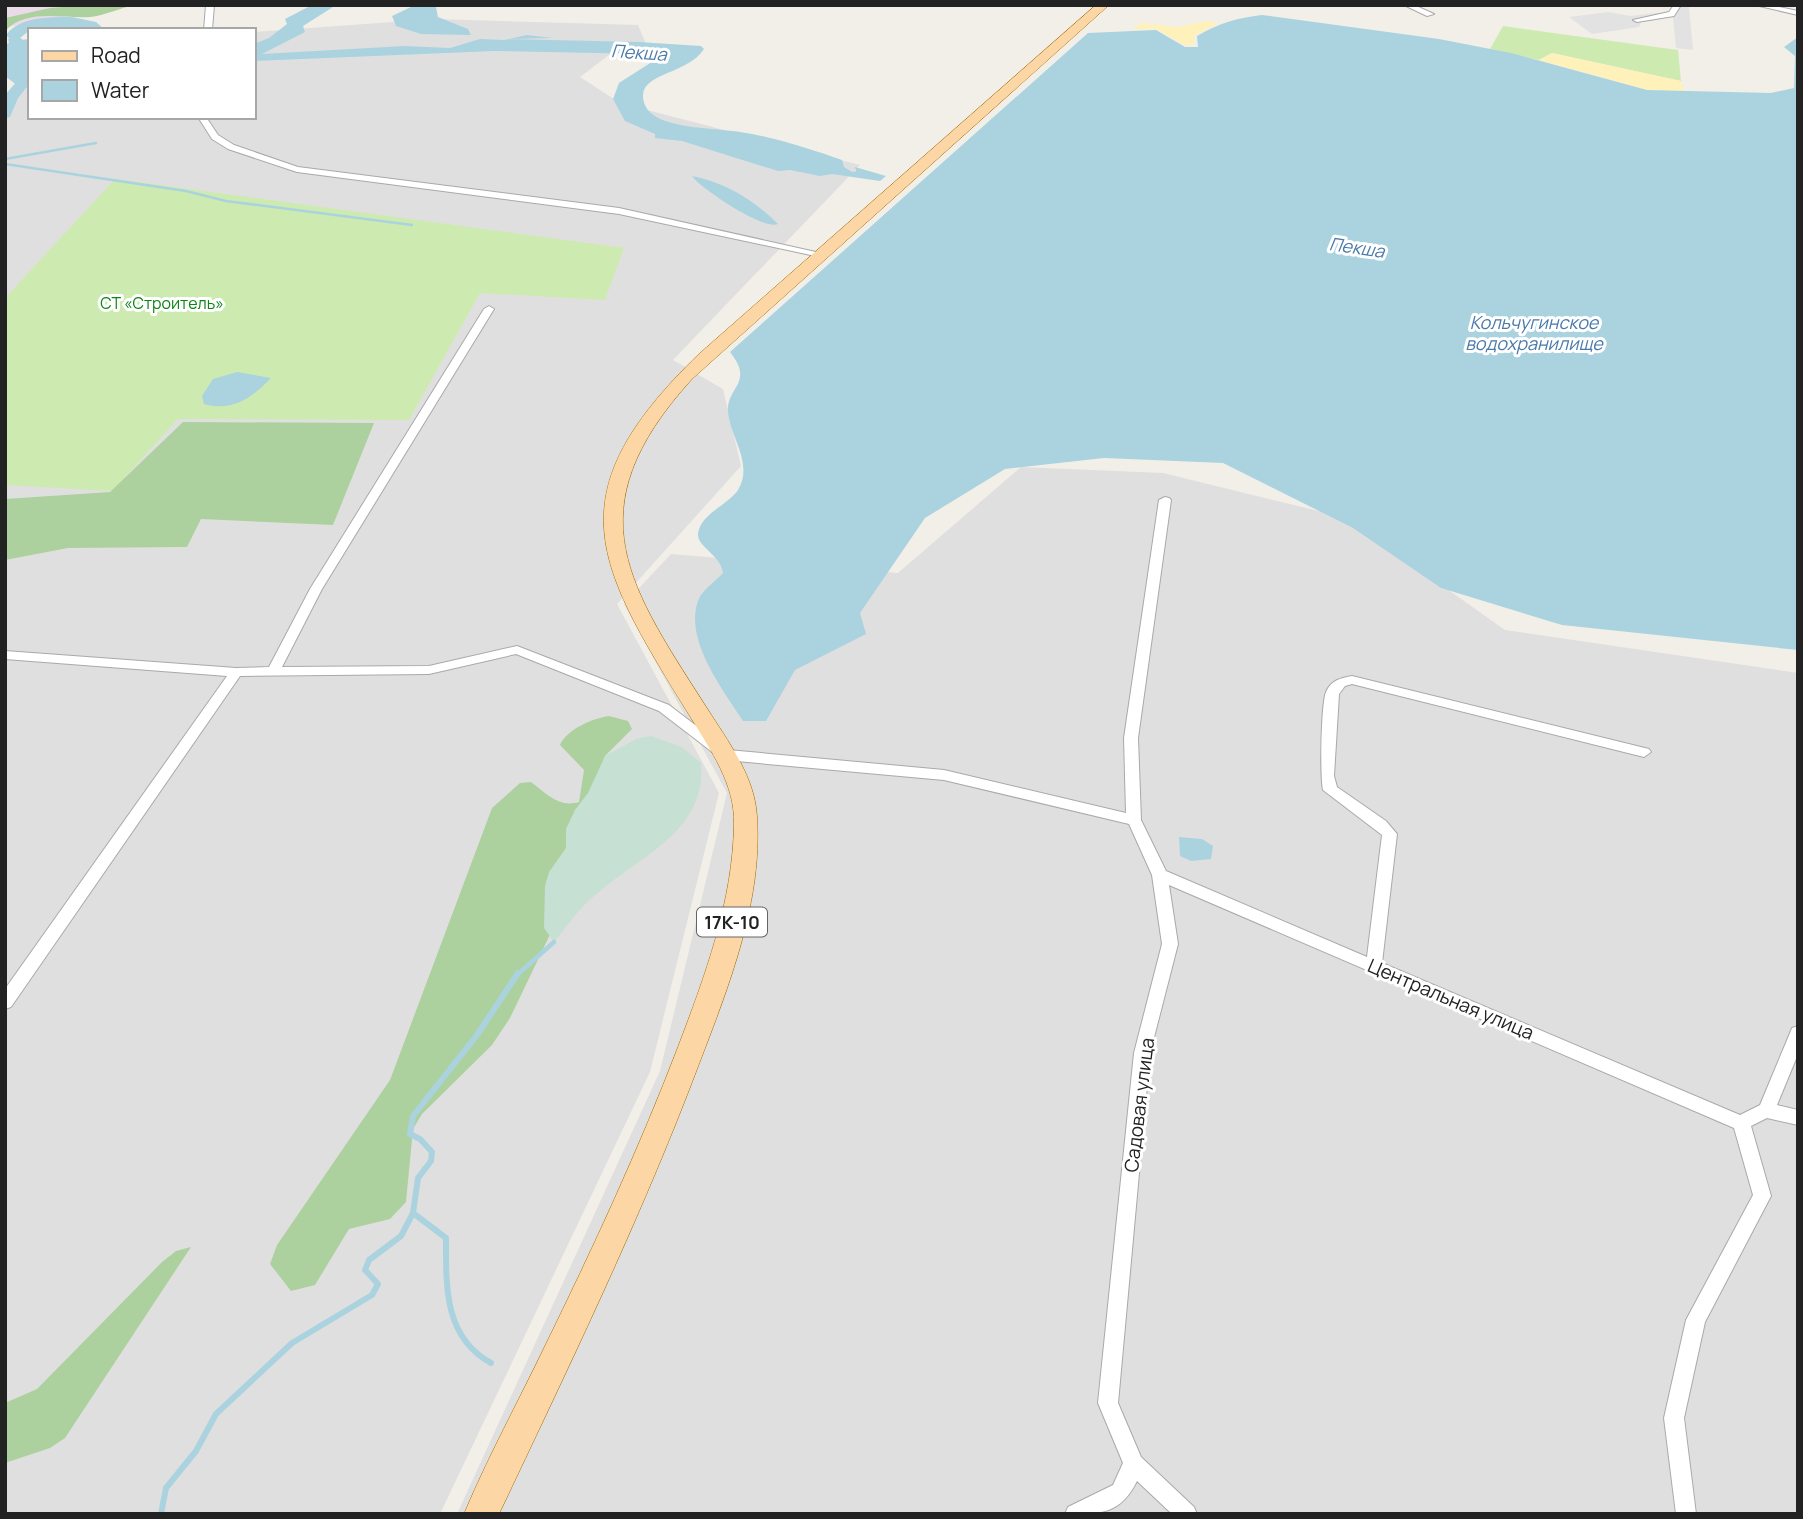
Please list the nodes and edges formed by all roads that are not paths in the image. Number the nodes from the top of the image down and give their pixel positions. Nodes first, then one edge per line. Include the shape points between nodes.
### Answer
1 (211, 5) edge
2 (1407, 5) edge
3 (1678, 5) edge
4 (1758, 5) edge
5 (1105, 6) edge
6 (1798, 13) edge
7 (1430, 14) dead end
8 (1637, 20) dead end
9 (208, 28) edge
10 (203, 119) edge
11 (820, 254) junction
12 (489, 309) dead end
13 (1166, 500) dead end
14 (5, 655) edge
15 (274, 670) junction
16 (236, 672) junction
17 (1644, 752) dead end
18 (725, 755) junction
19 (1134, 820) junction
20 (1160, 875) junction
21 (1374, 966) junction
22 (5, 1002) edge
23 (1798, 1033) edge
24 (1766, 1110) junction
25 (1798, 1118) edge
26 (1741, 1123) junction
27 (1134, 1464) junction
28 (481, 1514) edge
29 (1075, 1514) edge
30 (1187, 1514) edge
31 (1686, 1514) edge

1 - 9 street
2 - 7 street
3 - 8 street via 1671,14
4 - 6 street
5 - 11 main road
10 - 11 street via 215,136 231,147 298,169 619,211
11 - 18 main road, 17К-10 via 653,411 626,460 612,501 613,537 634,601
12 - 15 street via 316,589
13 - 19 street, Садовая улица via 1131,738
14 - 16 street
15 - 16 street
15 - 18 street via 429,670 517,650 664,708
16 - 22 street
17 - 21 street via 1352,680 1340,683 1332,693 1329,790 1390,834
18 - 19 street via 944,775
18 - 28 main road, 17К-10 via 743,792 746,825 739,885 713,988 620,1221
19 - 20 street, Садовая улица
20 - 21 street, Центральная улица
20 - 27 street, Садовая улица via 1170,944 1142,1053 1108,1403
21 - 26 street, Центральная улица
23 - 24 street
24 - 25 street
24 - 26 street
26 - 31 street via 1762,1196 1696,1320 1674,1418
27 - 29 street via 1120,1492
27 - 30 street

